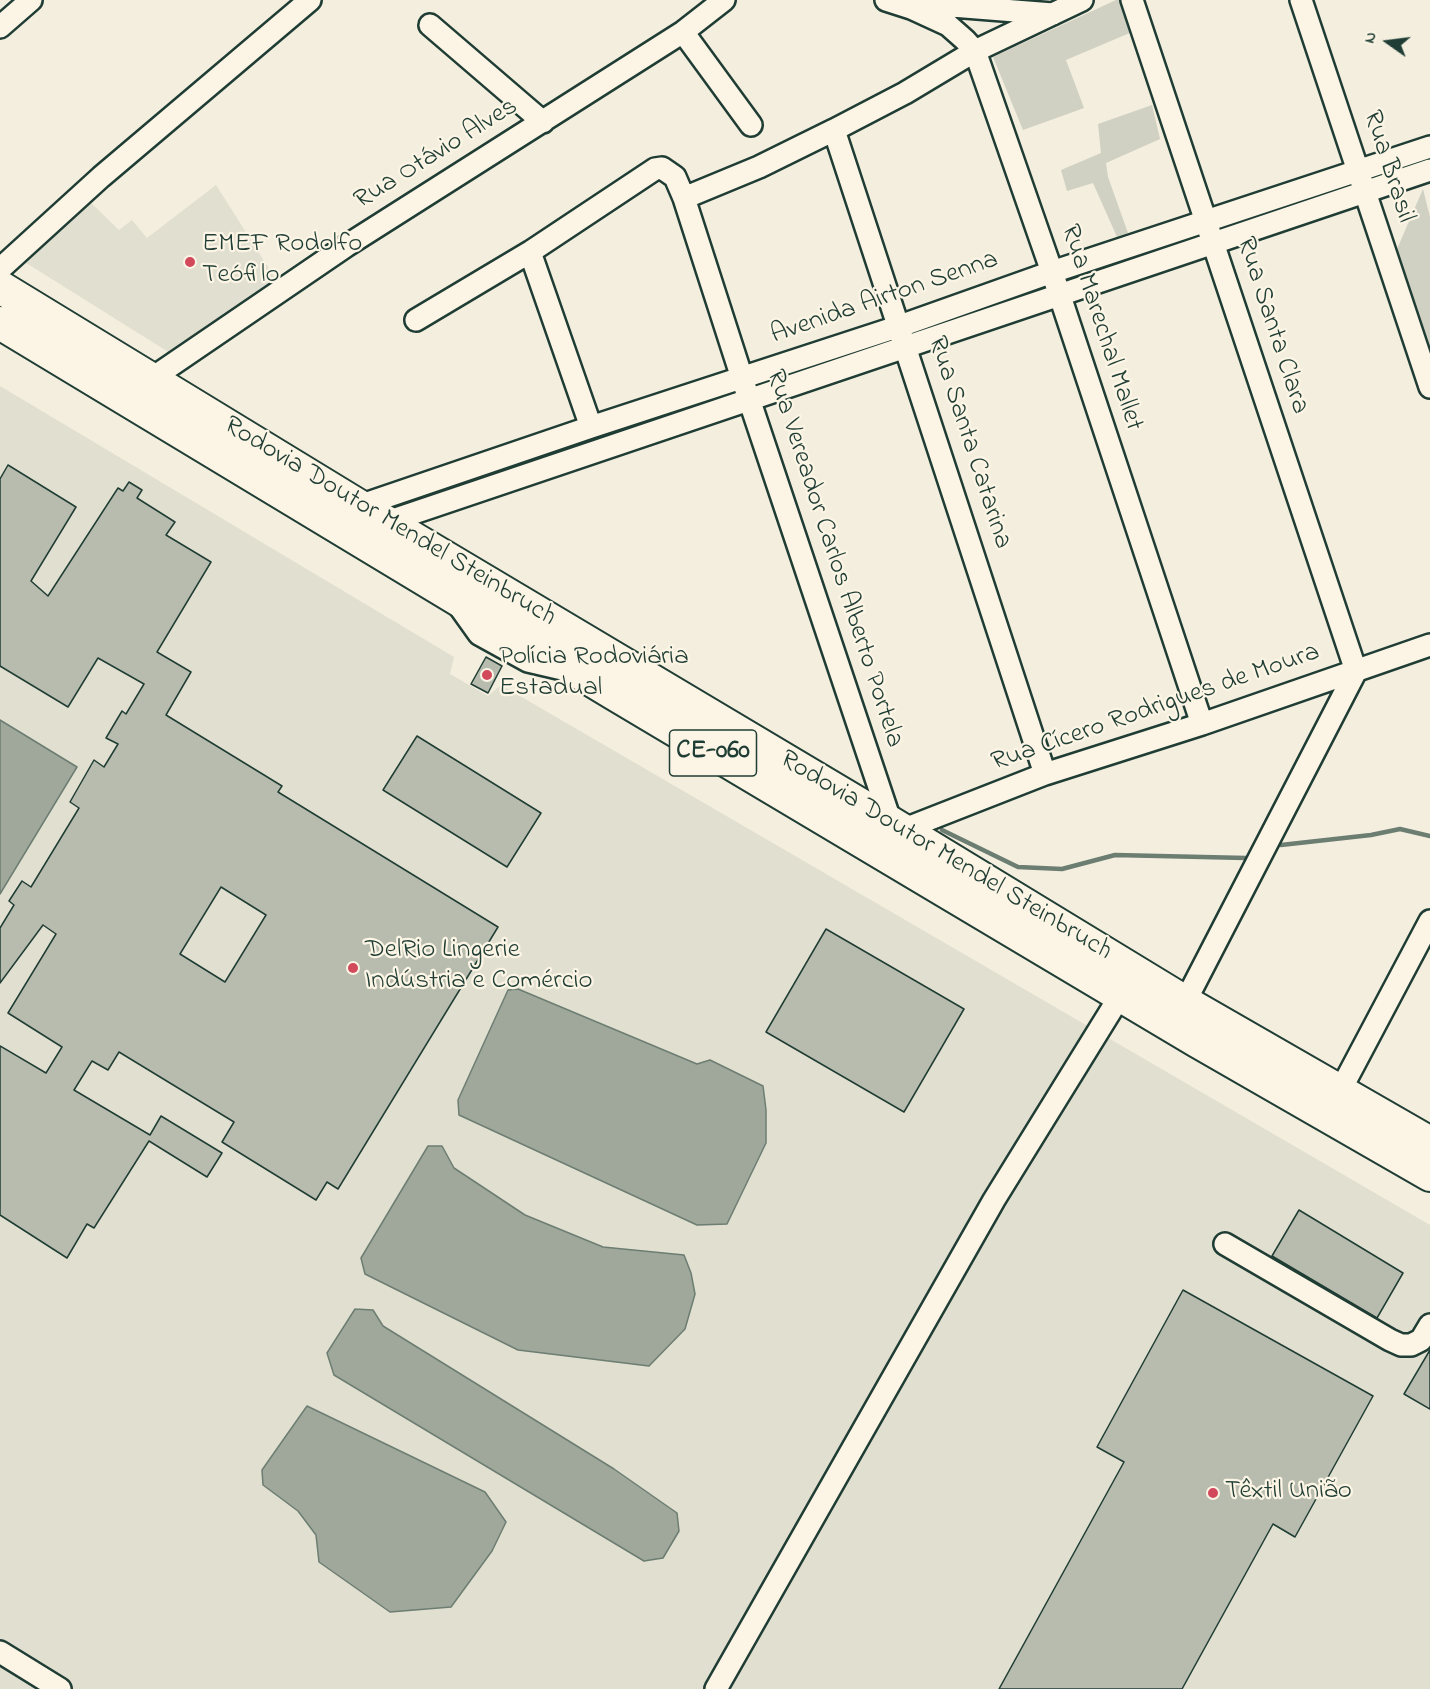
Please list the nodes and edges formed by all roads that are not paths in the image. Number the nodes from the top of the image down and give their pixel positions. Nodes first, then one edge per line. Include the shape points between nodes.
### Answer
1 (31, 0) edge
2 (310, 0) edge
3 (724, 0) edge
4 (886, 0) edge
5 (1082, 0) edge
6 (1132, 0) edge
7 (1301, 0) edge
8 (910, 8) junction
9 (1053, 14) junction
10 (430, 25) dead end
11 (0, 27) edge
12 (683, 32) junction
13 (975, 51) junction
14 (543, 122) junction
15 (751, 125) dead end
16 (834, 130) junction
17 (1430, 147) edge
18 (1430, 170) edge
19 (1358, 171) junction
20 (1365, 193) junction
21 (684, 198) junction
22 (1205, 221) junction
23 (1213, 243) junction
24 (530, 252) junction
25 (0, 269) edge
26 (1052, 272) junction
27 (0, 287) edge
28 (1059, 296) junction
29 (416, 320) dead end
30 (0, 323) edge
31 (903, 336) junction
32 (742, 378) junction
33 (151, 379) junction
34 (1430, 387) edge
35 (750, 399) junction
36 (621, 418) junction
37 (591, 427) junction
38 (629, 440) junction
39 (359, 506) junction
40 (387, 522) junction
41 (452, 595) junction
42 (487, 599) junction
43 (570, 632) junction
44 (1430, 645) edge
45 (566, 665) junction
46 (1356, 671) junction
47 (1202, 724) junction
48 (1046, 774) junction
49 (896, 827) junction
50 (1430, 921) edge
51 (1120, 996) junction
52 (1185, 1002) junction
53 (1340, 1091) junction
54 (1430, 1143) edge
55 (1430, 1175) edge
56 (1226, 1244) dead end
57 (1430, 1325) edge
58 (0, 1652) edge
59 (60, 1689) edge
60 (716, 1689) edge

1 - 11 street
2 - 25 street via 101,177
3 - 12 street, Rua Otávio Alves
4 - 8 street, Rua Marechal Mallet
5 - 9 street
6 - 22 street, Rua Santa Clara
7 - 19 street, Rua Brasil
8 - 9 street via 952,6
8 - 13 street, Rua Marechal Mallet via 948,25
9 - 13 street
10 - 14 street
12 - 14 street, Rua Otávio Alves
12 - 15 street
13 - 16 street
13 - 26 street, Rua Marechal Mallet
14 - 33 street, Rua Otávio Alves via 346,246
16 - 21 street
16 - 31 street, Rua Santa Catarina
17 - 19 street, Avenida Airton Senna
18 - 20 street, Avenida Airton Senna
19 - 20 street, Rua Brasil
19 - 22 street, Avenida Airton Senna
20 - 23 street, Avenida Airton Senna
20 - 34 street, Rua Brasil
21 - 24 street, Rua Vereador Carlos Alberto Portela via 675,177 662,168 655,169
21 - 32 street, Rua Vereador Carlos Alberto Portela
22 - 23 street, Rua Santa Clara
22 - 26 street, Avenida Airton Senna
23 - 28 street, Avenida Airton Senna
23 - 46 street, Rua Santa Clara
24 - 29 street
24 - 37 street
26 - 28 street, Rua Marechal Mallet
26 - 31 street, Avenida Airton Senna
27 - 33 highway, Rodovia Doutor Mendel Steinbruch / CE-060
28 - 31 street, Avenida Airton Senna
28 - 47 street, Rua Marechal Mallet
30 - 41 highway, Rodovia Doutor Mendel Steinbruch / CE-060
31 - 32 street, Avenida Airton Senna
31 - 35 street, Avenida Airton Senna
31 - 48 street, Rua Santa Catarina
32 - 35 street, Rua Vereador Carlos Alberto Portela
32 - 36 street, Avenida Airton Senna
33 - 39 highway, Rodovia Doutor Mendel Steinbruch / CE-060
35 - 38 street, Avenida Airton Senna
35 - 49 street, Rua Vereador Carlos Alberto Portela
36 - 37 street, Avenida Airton Senna
36 - 38 street
37 - 39 street, Avenida Airton Senna
38 - 40 street, Avenida Airton Senna
39 - 40 highway, Rodovia Doutor Mendel Steinbruch / CE-060
40 - 42 highway, Rodovia Doutor Mendel Steinbruch / CE-060
41 - 42 highway, Rodovia Doutor Mendel Steinbruch / CE-060
41 - 45 street via 479,634 528,661
42 - 43 highway, Rodovia Doutor Mendel Steinbruch / CE-060
42 - 45 highway, Rodovia Doutor Mendel Steinbruch / CE-060
43 - 45 street
43 - 49 highway, Rodovia Doutor Mendel Steinbruch / CE-060
44 - 46 street, Rua Cícero Rodrigues de Moura
45 - 51 highway, Rodovia Doutor Mendel Steinbruch / CE-060
46 - 47 street, Rua Cícero Rodrigues de Moura
46 - 52 street
47 - 48 street, Rua Cícero Rodrigues de Moura
48 - 49 street, Rua Cícero Rodrigues de Moura
49 - 52 highway, Rodovia Doutor Mendel Steinbruch / CE-060
50 - 53 street
51 - 55 highway, Rodovia Doutor Mendel Steinbruch / CE-060
51 - 60 street via 994,1200
52 - 53 highway, Rodovia Doutor Mendel Steinbruch / CE-060
53 - 54 highway, Rodovia Doutor Mendel Steinbruch / CE-060
56 - 57 street via 1401,1345 1421,1340
58 - 59 street

